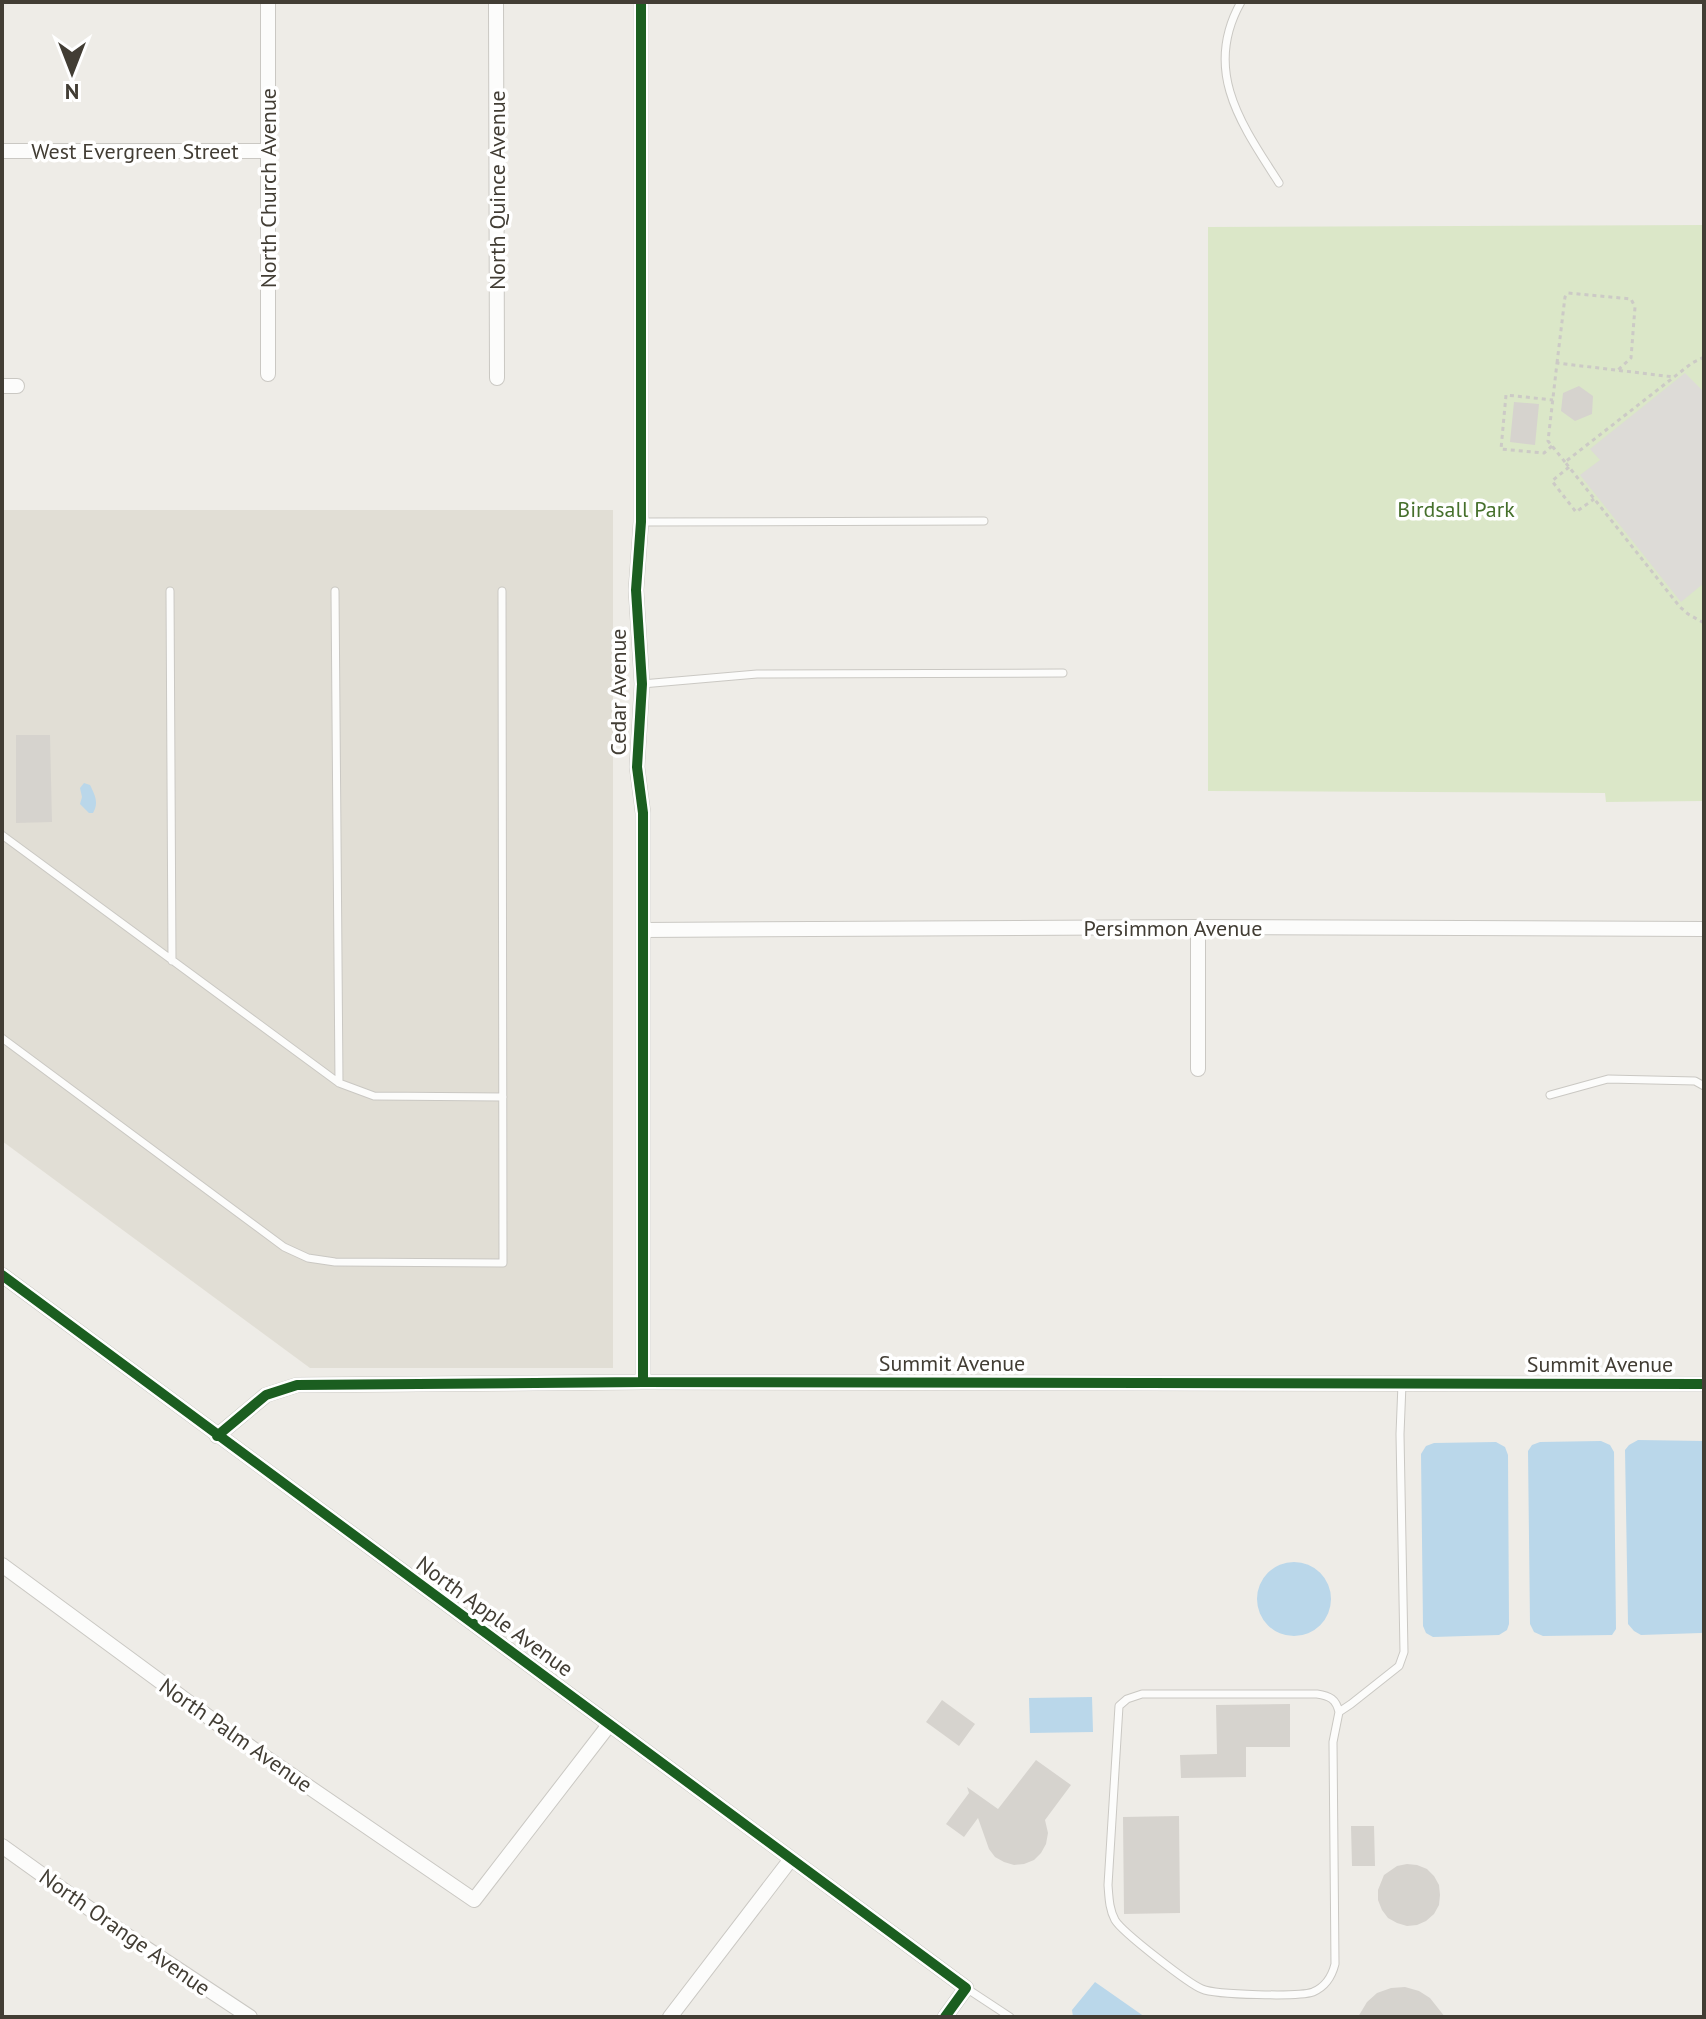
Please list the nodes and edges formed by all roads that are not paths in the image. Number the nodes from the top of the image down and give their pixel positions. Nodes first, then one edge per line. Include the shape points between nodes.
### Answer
1 (268, 2) edge
2 (496, 2) edge
3 (641, 2) edge
4 (1241, 2) edge
5 (2, 151) edge
6 (268, 151) junction
7 (1279, 183) dead end
8 (268, 374) dead end
9 (497, 378) dead end
10 (984, 521) dead end
11 (641, 522) junction
12 (170, 591) dead end
13 (335, 591) dead end
14 (502, 591) dead end
15 (1063, 673) dead end
16 (642, 684) junction
17 (2, 835) edge
18 (1198, 927) junction
19 (1704, 929) edge
20 (643, 930) junction
21 (172, 961) junction
22 (2, 1038) edge
23 (1198, 1069) dead end
24 (339, 1083) junction
25 (1704, 1086) edge
26 (1550, 1095) dead end
27 (503, 1097) junction
28 (2, 1275) edge
29 (643, 1382) junction
30 (1402, 1384) junction
31 (1704, 1384) edge
32 (217, 1436) junction
33 (2, 1565) edge
34 (1339, 1712) junction
35 (609, 1725) junction
36 (2, 1846) edge
37 (791, 1859) junction
38 (966, 1988) junction
39 (250, 2017) edge
40 (670, 2017) edge
41 (945, 2017) edge
42 (1010, 2017) edge

1 - 6 street, North Church Avenue
2 - 9 street, North Quince Avenue
3 - 11 street, Cedar Avenue
4 - 7 lane via 1232,18 1224,60 1230,94 1241,123
5 - 6 street, West Evergreen Street
6 - 8 street, North Church Avenue
10 - 11 lane
11 - 16 street, Cedar Avenue via 636,590
12 - 21 lane
13 - 24 lane
14 - 27 lane
15 - 16 lane via 757,674
16 - 20 street, Cedar Avenue via 637,767 643,813
17 - 21 lane
18 - 19 street, Persimmon Avenue
18 - 20 street, Persimmon Avenue
18 - 23 street
20 - 29 street, Cedar Avenue
21 - 24 lane
22 - 27 lane via 284,1247 335,1262 503,1263
24 - 27 lane via 374,1096
25 - 26 lane via 1695,1081 1608,1079
28 - 32 street, North Apple Avenue
29 - 30 street, Summit Avenue
29 - 32 street, Summit Avenue via 297,1385 266,1395
30 - 31 street, Summit Avenue
30 - 34 lane via 1404,1652 1399,1666
32 - 35 street, North Apple Avenue
33 - 35 street, North Palm Avenue via 233,1735 474,1900
34 - 34 lane via 1333,1742 1333,1973 1313,1992 1295,1995 1201,1989 1117,1924 1110,1910 1119,1706 1142,1694 1317,1694 1337,1702
35 - 37 street, North Apple Avenue
36 - 39 street, North Orange Avenue
37 - 38 street, North Apple Avenue
37 - 40 street
38 - 41 street
38 - 42 lane

